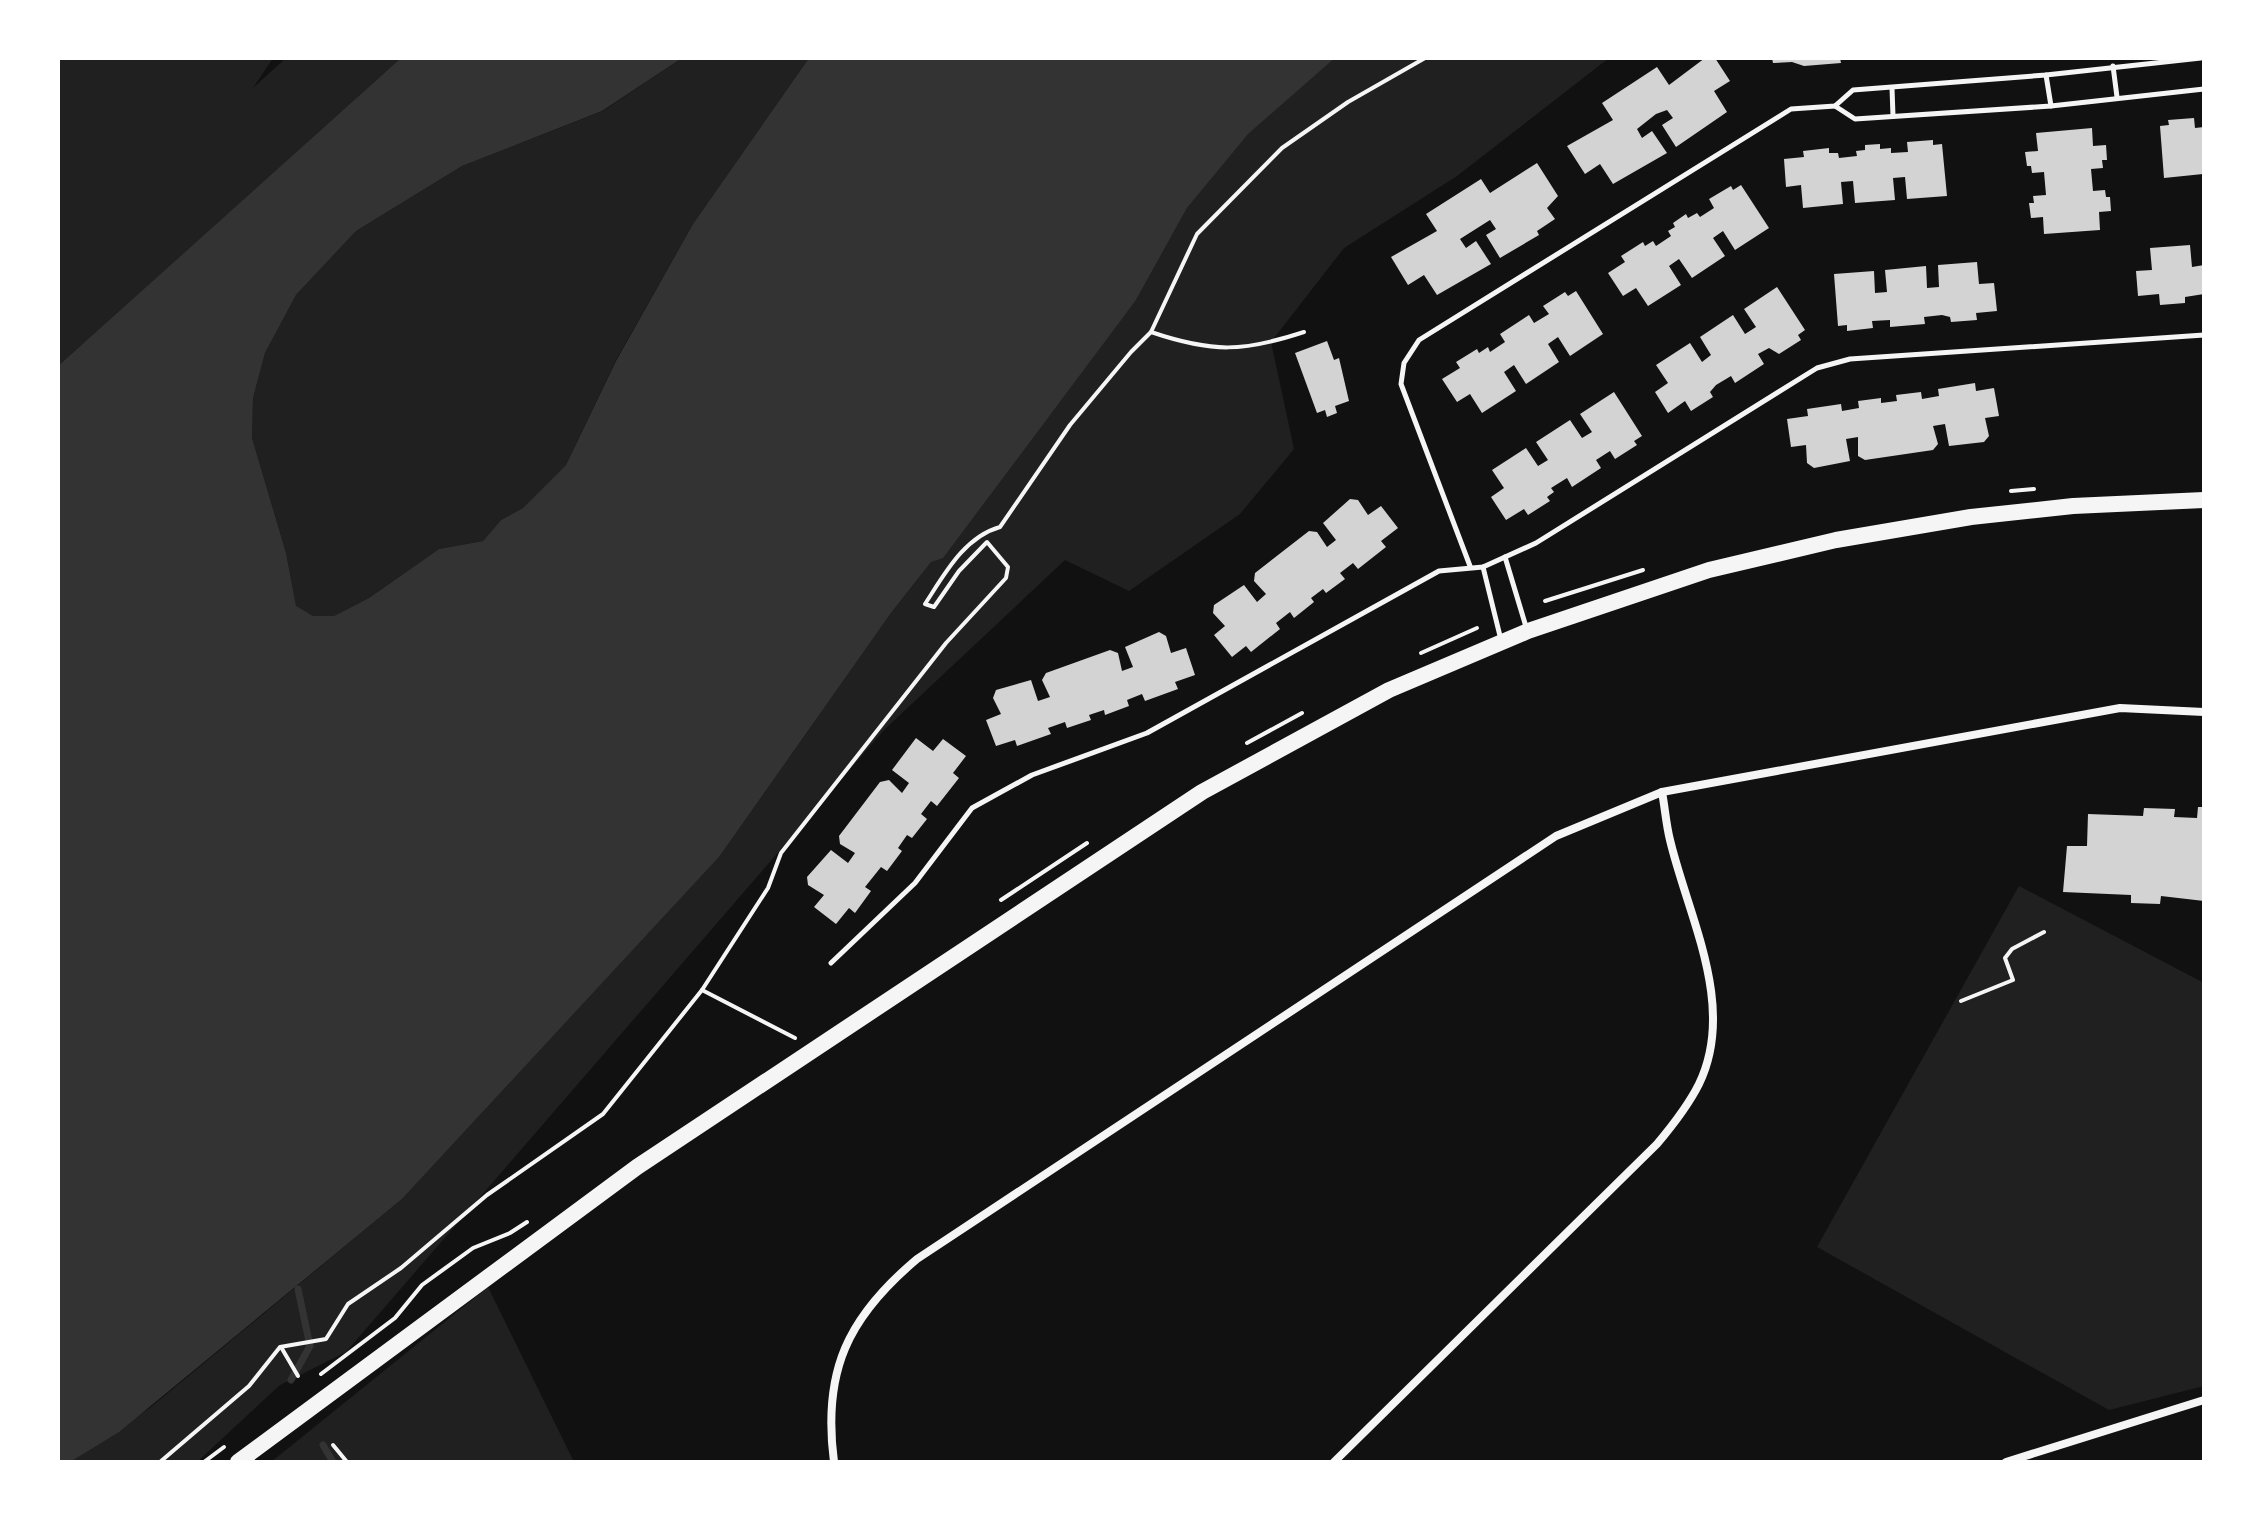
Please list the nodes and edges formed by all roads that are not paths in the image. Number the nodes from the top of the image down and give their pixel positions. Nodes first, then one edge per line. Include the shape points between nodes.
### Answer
1 (2201, 58) edge
2 (2113, 66) junction
3 (2046, 75) junction
4 (1892, 88) junction
5 (2204, 89) edge
6 (2117, 97) junction
7 (1835, 106) junction
8 (2051, 106) junction
9 (1893, 116) junction
10 (2204, 335) edge
11 (2204, 500) edge
12 (1505, 557) junction
13 (1470, 567) junction
14 (1483, 567) junction
15 (1528, 631) junction
16 (1501, 641) junction
17 (2204, 712) edge
18 (1662, 792) junction
19 (831, 963) dead end
20 (2204, 1400) edge
21 (238, 1462) edge
22 (834, 1462) edge
23 (1334, 1462) edge
24 (2006, 1462) edge

1 - 2 lane
2 - 3 lane
2 - 6 lane
3 - 4 lane
3 - 8 lane
4 - 7 lane via 1853,90
4 - 9 lane
5 - 6 lane
6 - 8 lane
7 - 9 lane via 1855,119
7 - 13 lane via 1791,109 1419,340 1404,363 1401,384
8 - 9 lane
10 - 12 lane via 1850,359 1817,368 1536,543
11 - 15 main road via 1971,517 1836,540 1709,570
12 - 14 lane
12 - 15 lane
13 - 14 lane
13 - 19 lane via 1439,571 1147,733 1032,775 972,808 915,883
14 - 16 lane
15 - 16 main road
16 - 21 main road via 1389,690 1202,792 637,1167
17 - 18 street via 2120,708
18 - 22 street via 1556,836 917,1259 882,1288 857,1320 839,1363 828,1423
18 - 23 street via 1670,840 1702,941 1713,1015 1700,1081 1657,1144
20 - 24 street

